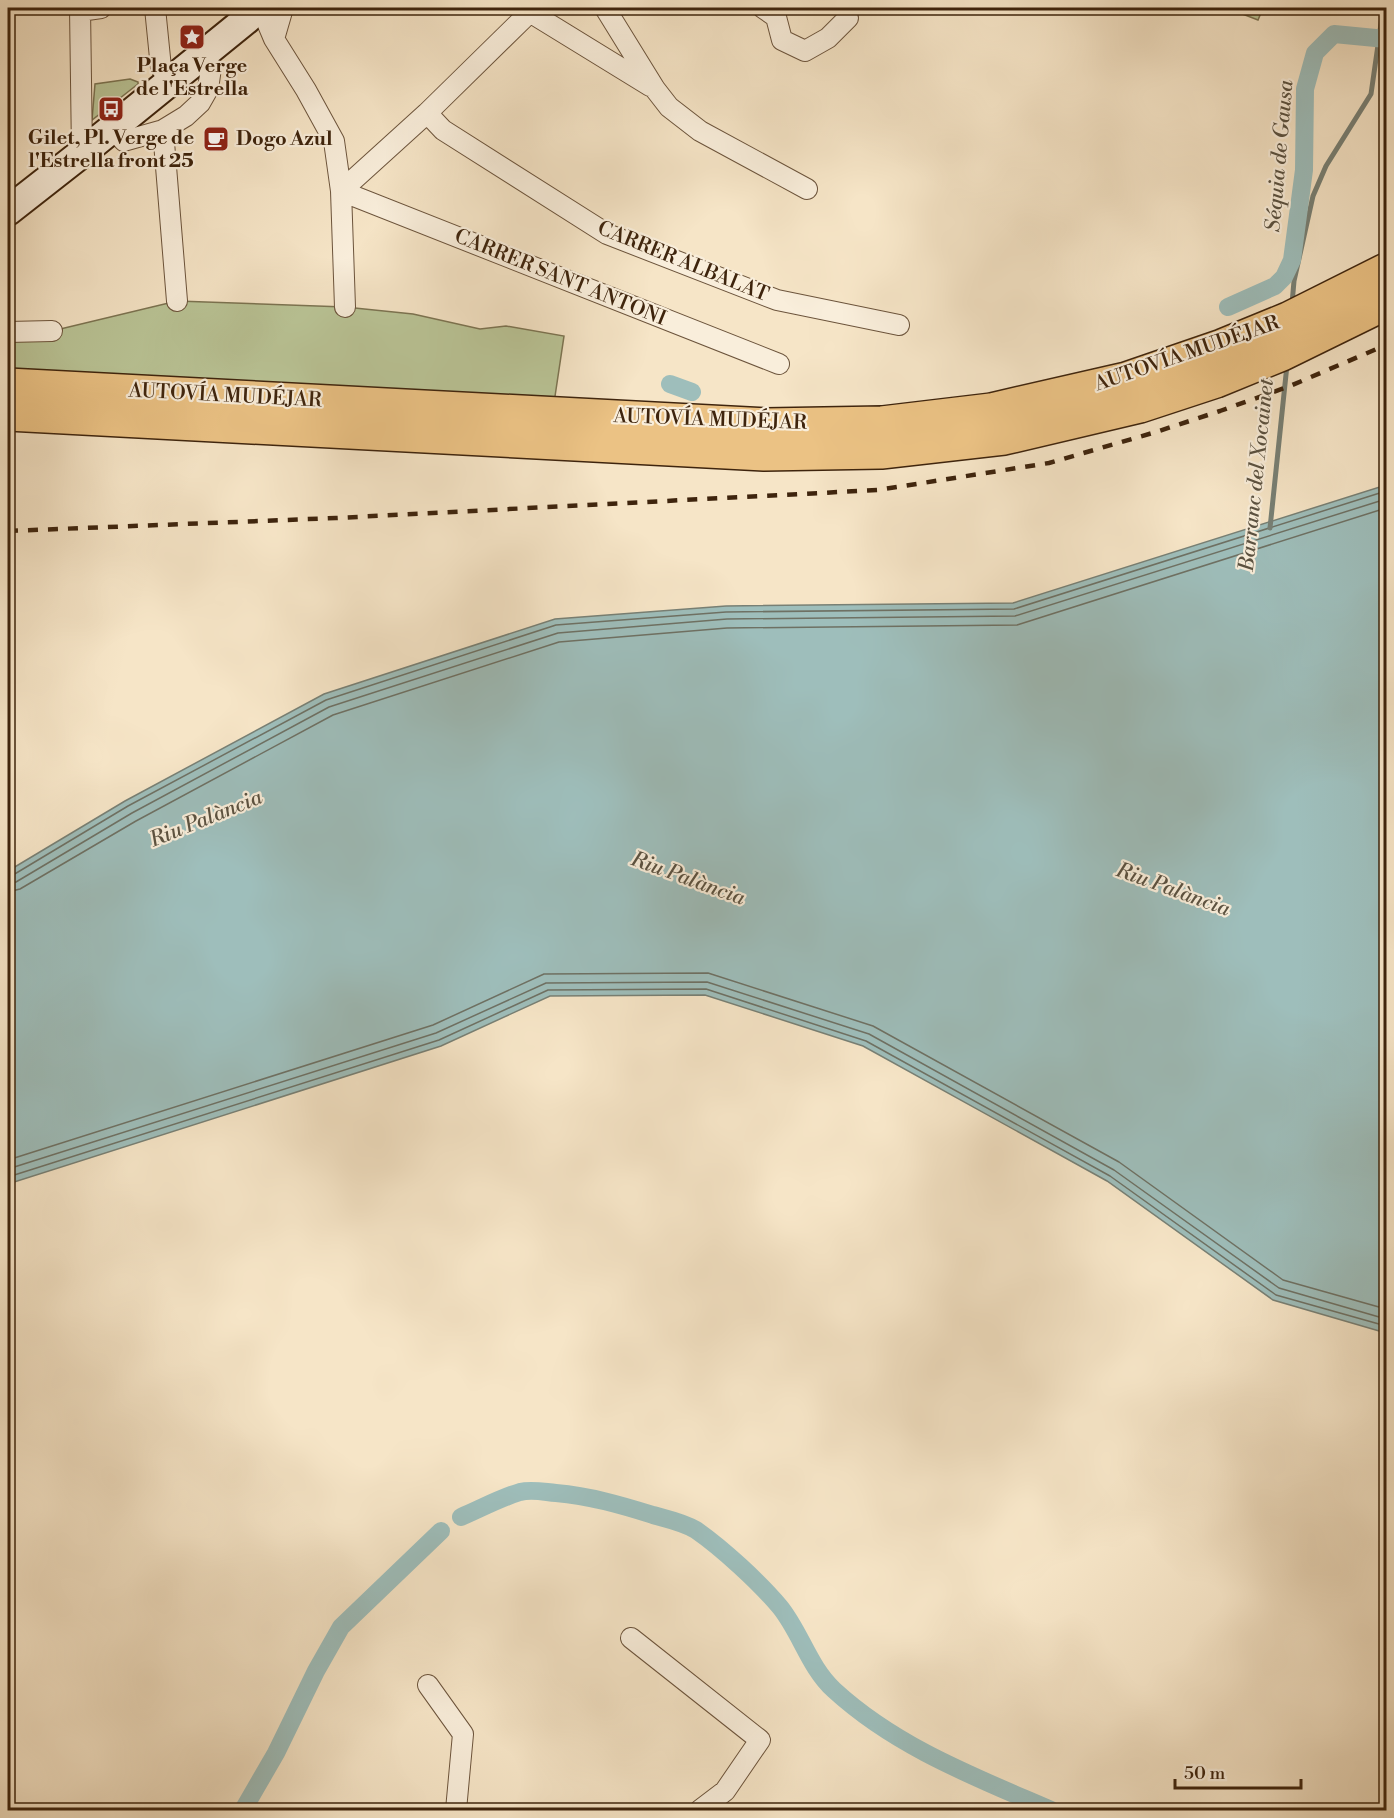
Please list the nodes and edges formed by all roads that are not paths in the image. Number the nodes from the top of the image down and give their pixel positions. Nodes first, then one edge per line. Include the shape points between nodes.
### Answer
1 (101, 8) edge
2 (155, 8) edge
3 (253, 8) edge
4 (261, 8) edge
5 (283, 8) edge
6 (605, 8) edge
7 (763, 8) edge
8 (80, 9) edge
9 (526, 10) edge
10 (848, 18) dead end
11 (274, 39) junction
12 (204, 54) junction
13 (171, 81) junction
14 (655, 89) junction
15 (427, 113) junction
16 (113, 129) junction
17 (163, 130) junction
18 (82, 153) junction
19 (807, 189) dead end
20 (341, 191) junction
21 (8, 211) edge
22 (1386, 270) edge
23 (177, 301) dead end
24 (1386, 303) edge
25 (345, 307) dead end
26 (899, 326) dead end
27 (52, 331) dead end
28 (8, 332) edge
29 (780, 364) dead end
30 (8, 385) edge
31 (8, 414) edge
32 (631, 1638) dead end
33 (428, 1684) dead end
34 (456, 1810) edge
35 (700, 1810) edge

1 - 8 street
2 - 13 street via 161,68
3 - 12 street via 247,19
4 - 11 street
5 - 11 street
6 - 14 street
7 - 10 street via 776,17 782,40 805,51 828,38
8 - 18 street
9 - 14 street
9 - 15 street
11 - 20 street via 334,141
12 - 13 street
12 - 17 street via 211,68 208,89 186,116
13 - 16 street
14 - 19 street via 669,107 700,131
15 - 20 street
15 - 26 street, CARRER ALBALAT via 443,130 607,234 777,300
16 - 17 street via 124,141
16 - 18 street
17 - 23 street
18 - 21 street
20 - 25 street
20 - 29 street, CARRER SANT ANTONI
22 - 30 highway, AUTOVÍA MUDÉJAR via 1288,319 1126,379 991,410 882,423 766,424
24 - 31 highway, AUTOVÍA MUDÉJAR via 1282,354 1140,406 1004,438 881,452 764,454
27 - 28 street
32 - 35 street via 760,1740 725,1791
33 - 34 street via 463,1734

